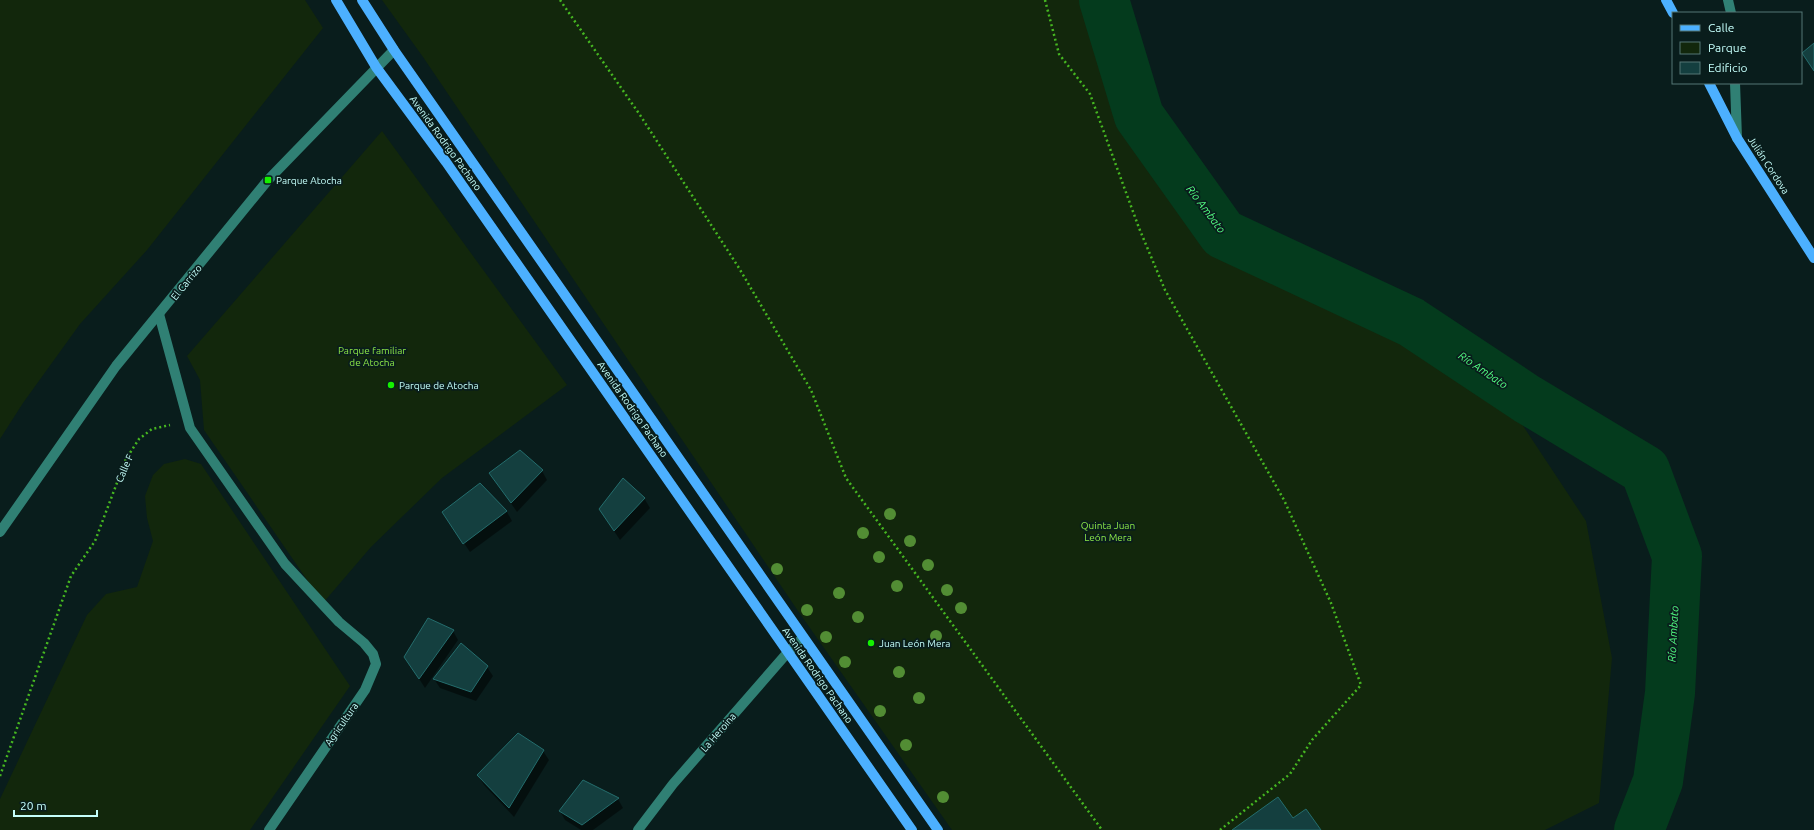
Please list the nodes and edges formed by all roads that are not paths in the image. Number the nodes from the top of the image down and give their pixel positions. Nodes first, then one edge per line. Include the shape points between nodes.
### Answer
1 (336, 0) edge
2 (362, 0) edge
3 (1666, 0) edge
4 (1728, 0) edge
5 (1672, 12) edge
6 (1731, 12) edge
7 (394, 50) junction
8 (376, 67) junction
9 (1710, 84) edge
10 (1734, 84) edge
11 (1737, 138) junction
12 (1814, 258) edge
13 (159, 314) junction
14 (0, 532) edge
15 (803, 638) junction
16 (788, 652) junction
17 (269, 830) edge
18 (638, 830) edge
19 (912, 830) edge
20 (938, 830) edge

1 - 8 main road, Avenida Rodrigo Pachano
2 - 7 main road, Avenida Rodrigo Pachano
3 - 5 main road
4 - 6 street
7 - 8 street, El Carrizo
7 - 15 main road, Avenida Rodrigo Pachano
8 - 13 street, El Carrizo via 268,180
8 - 16 main road, Avenida Rodrigo Pachano via 446,162
9 - 11 main road, Julián Cordova
10 - 11 street
11 - 12 main road, Julián Cordova
13 - 14 street, El Carrizo via 116,366
13 - 17 street, Agricultura via 190,428 285,564 339,622 364,643 373,654 376,664 365,690
15 - 16 street, La Heroina
15 - 20 main road, Avenida Rodrigo Pachano
16 - 18 street, La Heroina via 673,784
16 - 19 main road, Avenida Rodrigo Pachano

